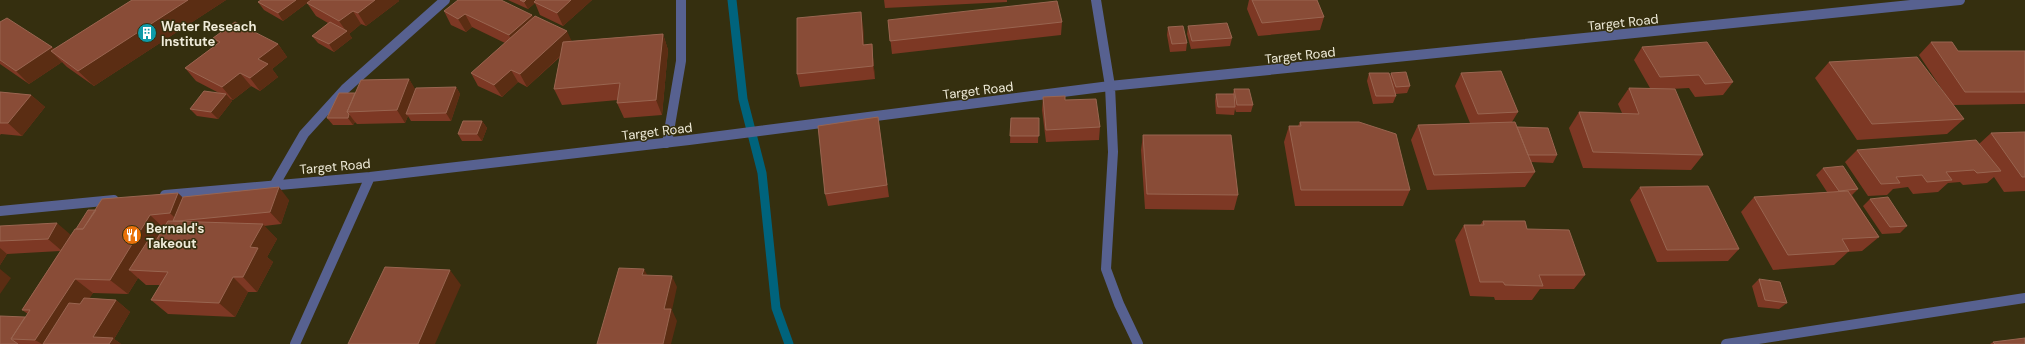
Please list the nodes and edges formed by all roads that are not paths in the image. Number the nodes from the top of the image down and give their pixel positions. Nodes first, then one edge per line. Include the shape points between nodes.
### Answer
1 (445, 0) edge
2 (681, 0) edge
3 (1096, 0) edge
4 (1960, 0) edge
5 (1899, 3) edge
6 (1110, 86) junction
7 (667, 143) junction
8 (370, 177) junction
9 (275, 184) junction
10 (158, 196) edge
11 (126, 199) edge
12 (0, 211) edge
13 (2025, 298) edge
14 (295, 344) edge
15 (1138, 344) edge
16 (1726, 344) edge

1 - 9 street via 340,95 304,134
2 - 7 street via 681,61
3 - 6 street
4 - 5 street, Target Road
5 - 6 street, Target Road
6 - 7 street, Target Road
6 - 15 street via 1113,152 1106,269
7 - 8 street, Target Road
8 - 9 street, Target Road
8 - 14 street
9 - 10 street, Target Road
11 - 12 street
13 - 16 street

